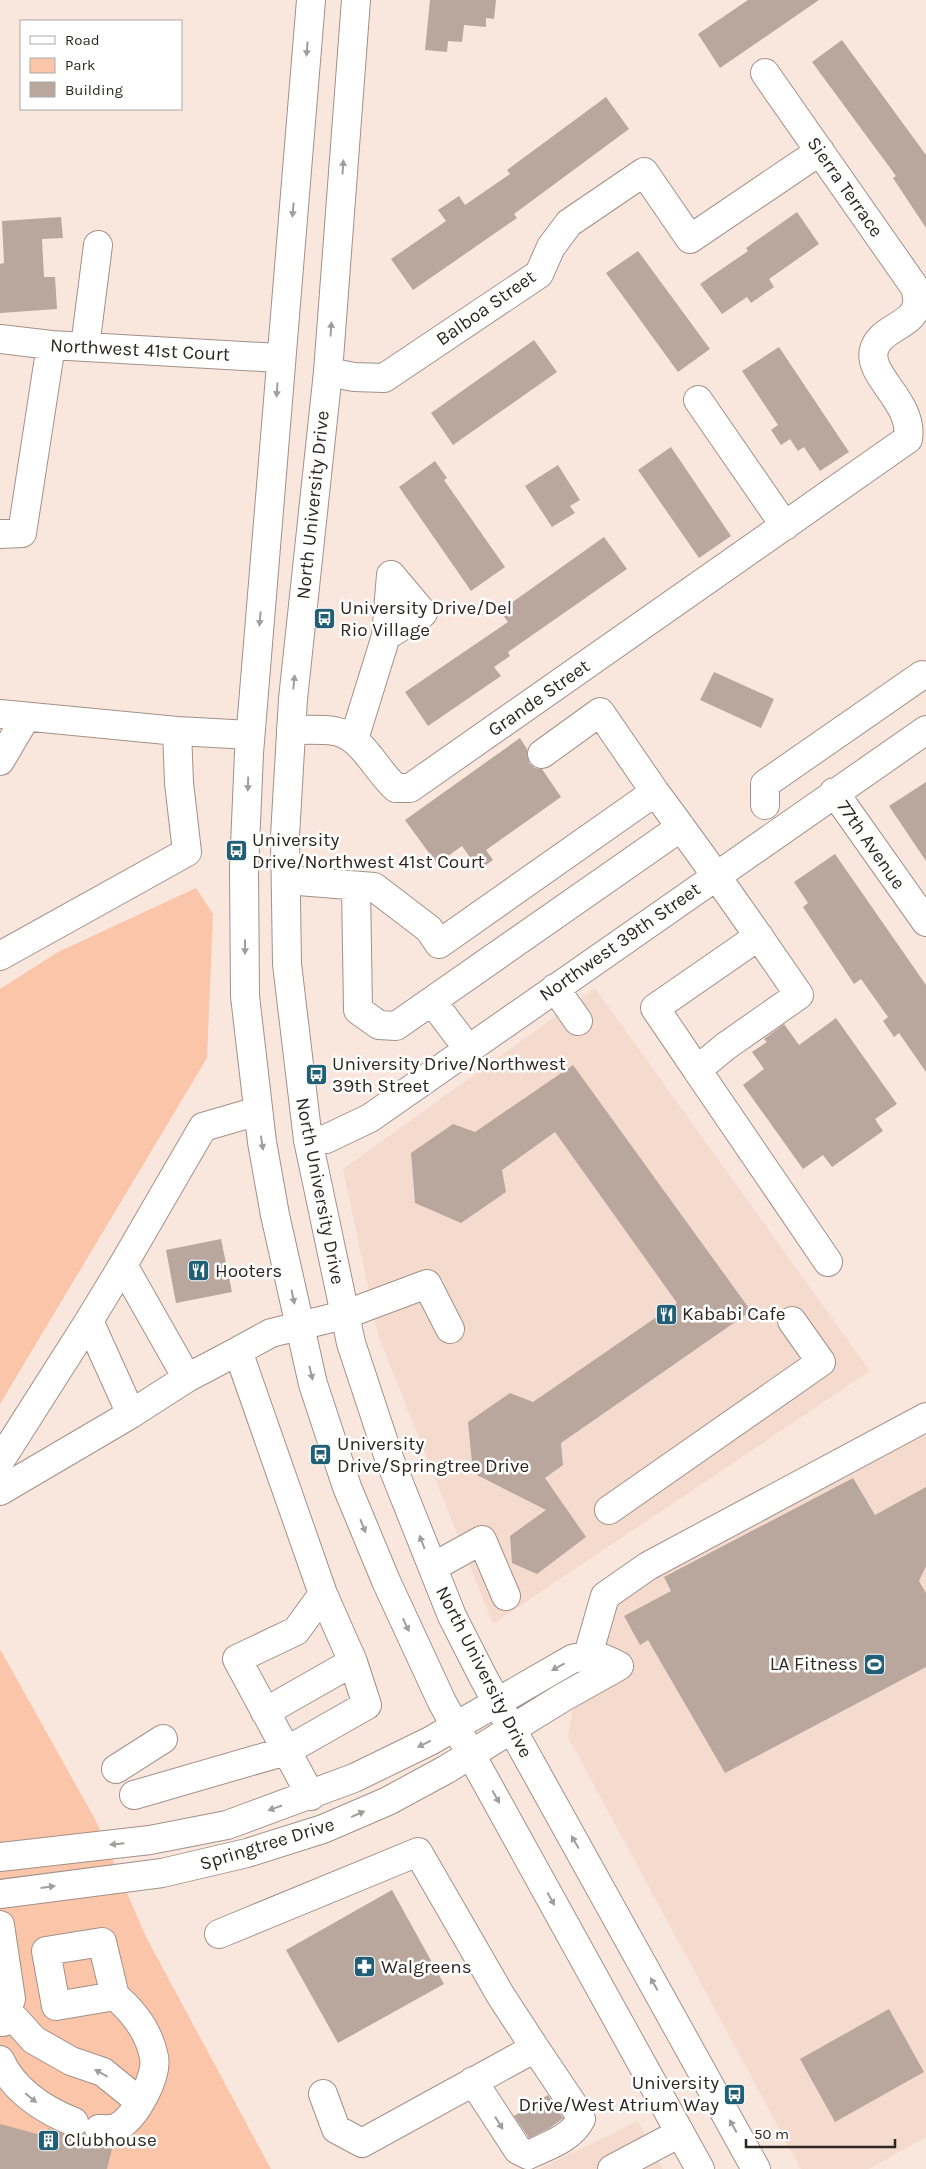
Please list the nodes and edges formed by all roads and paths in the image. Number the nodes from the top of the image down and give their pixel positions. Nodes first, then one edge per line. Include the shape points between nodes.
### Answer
1 (311, 0) edge
2 (356, 0) edge
3 (766, 73) dead end
4 (820, 151) junction
5 (98, 245) dead end
6 (917, 304) joint
7 (0, 338) edge
8 (51, 345) junction
9 (85, 347) junction
10 (279, 358) junction
11 (328, 372) junction
12 (698, 400) dead end
13 (918, 434) edge
14 (785, 526) junction
15 (11, 534) edge
16 (391, 575) dead end
17 (257, 649) junction
18 (926, 676) edge
19 (13, 716) edge
20 (292, 719) junction
21 (926, 730) edge
22 (177, 731) junction
23 (354, 739) junction
24 (249, 744) junction
25 (542, 754) dead end
26 (0, 761) edge
27 (655, 792) junction
28 (834, 792) junction
29 (766, 805) dead end
30 (288, 819) junction
31 (681, 827) junction
32 (717, 874) junction
33 (286, 880) junction
34 (356, 886) junction
35 (926, 922) edge
36 (759, 936) junction
37 (0, 956) edge
38 (555, 988) junction
39 (432, 1001) junction
40 (578, 1021) dead end
41 (468, 1050) junction
42 (697, 1070) junction
43 (258, 1111) junction
44 (308, 1140) junction
45 (828, 1262) dead end
46 (123, 1265) junction
47 (344, 1315) junction
48 (88, 1321) junction
49 (792, 1321) dead end
50 (300, 1325) junction
51 (450, 1329) dead end
52 (238, 1351) junction
53 (187, 1378) junction
54 (131, 1414) junction
55 (926, 1418) edge
56 (0, 1461) edge
57 (0, 1491) edge
58 (609, 1510) dead end
59 (432, 1567) junction
60 (323, 1594) junction
61 (506, 1596) dead end
62 (588, 1655) junction
63 (352, 1662) junction
64 (497, 1702) junction
65 (265, 1712) junction
66 (456, 1726) junction
67 (512, 1729) junction
68 (163, 1739) dead end
69 (286, 1751) junction
70 (472, 1754) junction
71 (116, 1769) dead end
72 (134, 1795) dead end
73 (311, 1796) junction
74 (0, 1857) edge
75 (0, 1894) edge
76 (0, 1925) edge
77 (219, 1934) dead end
78 (115, 1996) junction
79 (56, 2006) junction
80 (4, 2019) edge
81 (535, 2048) junction
82 (0, 2060) edge
83 (473, 2081) junction
84 (323, 2094) dead end
85 (140, 2102) junction
86 (680, 2132) junction
87 (612, 2169) edge
88 (700, 2169) edge
89 (756, 2169) edge

1 -> 10 street
11 -> 2 street, North University Drive
3 - 4 street, Sierra Terrace
4 - 6 street, Sierra Terrace via 916,289
4 - 11 street, Balboa Street via 690,239 644,172 569,223 551,247 539,274 384,378
5 - 9 street
6 - 13 street, Grande Street via 914,314 880,337 873,351 876,368
7 - 8 street, Northwest 41st Court
8 - 9 street, Northwest 41st Court
8 - 15 street
9 - 10 street, Northwest 41st Court
10 -> 17 street
20 -> 11 street, North University Drive
12 - 14 street
13 - 14 street, Grande Street
14 - 23 street, Grande Street via 410,788 396,788 384,778
16 - 23 street via 386,636
17 - 20 street via 268,664 267,695
17 - 24 street
18 - 29 street via 922,675 765,784
19 - 22 street
19 - 26 street
20 - 23 street
20 - 30 street, North University Drive
21 - 28 street, Northwest 39th Street
22 - 24 street
22 - 37 street via 187,852
24 - 30 street via 278,765 276,803
24 -> 43 street via 244,869 245,996
25 - 27 street via 600,712
27 - 31 street
27 - 34 street via 439,944 429,929 374,887
28 - 32 street, Northwest 39th Street
28 - 35 street, 77th Avenue
30 - 33 street, North University Drive
31 - 32 street
31 - 39 street
32 - 36 street
32 - 38 street, Northwest 39th Street
33 - 34 street
33 - 44 street, North University Drive via 287,964
34 - 39 street via 358,1010 379,1025 396,1026
36 - 42 street via 799,995
36 - 42 street via 655,1008
38 - 40 street
38 - 41 street, Northwest 39th Street
39 - 41 street
41 - 44 street, Northwest 39th Street via 370,1118 326,1139
42 - 45 street
43 - 46 street via 203,1127
43 -> 50 street via 275,1215
44 - 47 street, North University Drive
46 - 48 street
46 - 53 street
47 - 50 street
47 - 51 street via 427,1284
59 -> 47 street, North University Drive via 390,1458 350,1343
48 - 54 street
48 - 56 street
49 - 58 street via 821,1362
50 - 52 street via 271,1333
50 -> 66 street via 313,1384 347,1487 386,1581
52 - 53 street
52 - 60 street
53 - 54 street
54 - 57 street
55 - 62 street via 641,1571 605,1596
59 - 61 street via 482,1540
59 - 64 street, North University Drive via 452,1616
60 - 63 street
60 - 65 street via 296,1631 237,1659
62 -> 64 street, Springtree Drive via 572,1659
62 - 67 street, Springtree Drive via 604,1658 619,1666
63 - 65 street
63 - 69 street via 367,1705
64 - 66 street, Springtree Drive
64 - 67 street, North University Drive
65 - 69 street
66 - 70 street
66 -> 73 street, Springtree Drive
67 - 70 street, Springtree Drive
89 -> 67 street, North University Drive
68 - 71 street
69 - 72 street
69 - 73 street
75 -> 70 street, Springtree Drive via 162,1873 255,1851 324,1829 380,1804
70 -> 86 street
73 -> 74 street, Springtree Drive via 227,1825 150,1840
76 - 80 street via 12,1999
77 - 81 street via 418,1852 501,1996
78 - 79 street
78 - 79 street via 102,1942 46,1950
78 - 85 street via 143,2027 155,2058 152,2078
79 - 80 street
85 -> 80 street via 103,2072 71,2061
81 - 83 street
83 -> 81 street via 518,2150 528,2155 566,2137 576,2129 581,2119
82 -> 85 street via 30,2099 55,2114 87,2125 110,2130 119,2126
83 - 84 street via 362,2143 336,2129
86 - 87 street
86 - 88 street

